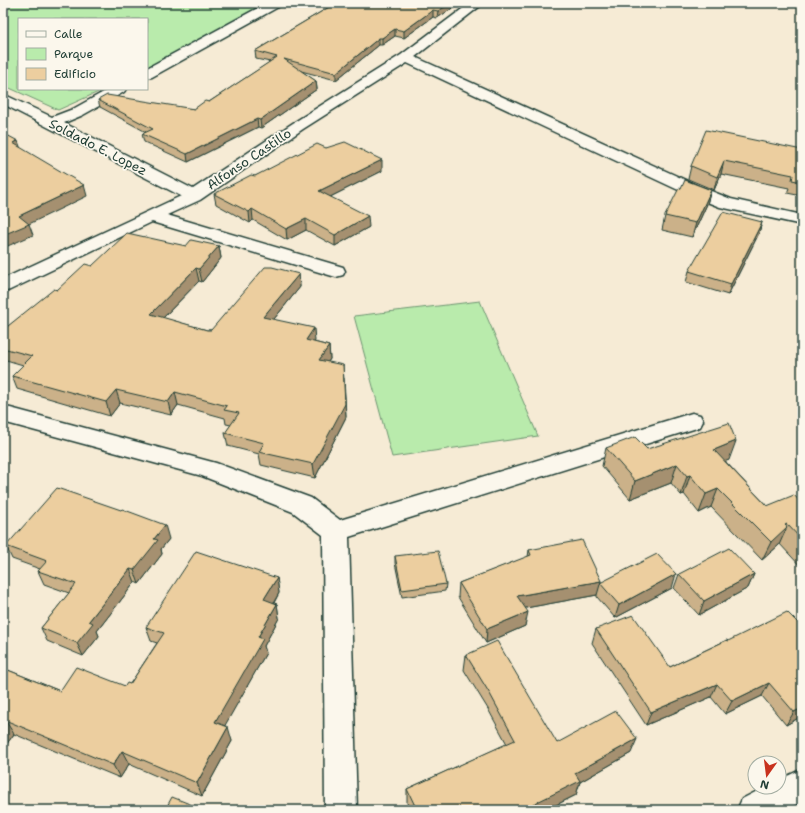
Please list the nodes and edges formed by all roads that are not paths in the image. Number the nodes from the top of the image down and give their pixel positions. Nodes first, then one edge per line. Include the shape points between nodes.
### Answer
1 (276, 3) edge
2 (478, 3) edge
3 (406, 58) junction
4 (148, 73) edge
5 (118, 90) edge
6 (3, 98) edge
7 (51, 123) junction
8 (194, 196) junction
9 (150, 216) junction
10 (802, 220) edge
11 (336, 271) dead end
12 (3, 286) edge
13 (3, 414) edge
14 (692, 421) dead end
15 (336, 531) junction
16 (802, 785) edge
17 (341, 810) edge
18 (753, 810) edge

1 - 4 street
2 - 3 street, Alfonso Castillo
3 - 8 street, Alfonso Castillo
3 - 10 street via 695,191 726,202
5 - 7 street via 78,112
6 - 7 street, Soldado E. Lopez
7 - 8 street, Soldado E. Lopez
8 - 9 street, Alfonso Castillo
9 - 11 street
9 - 12 street, Alfonso Castillo
13 - 15 street via 208,469 302,505
14 - 15 street
15 - 17 street
16 - 18 street

